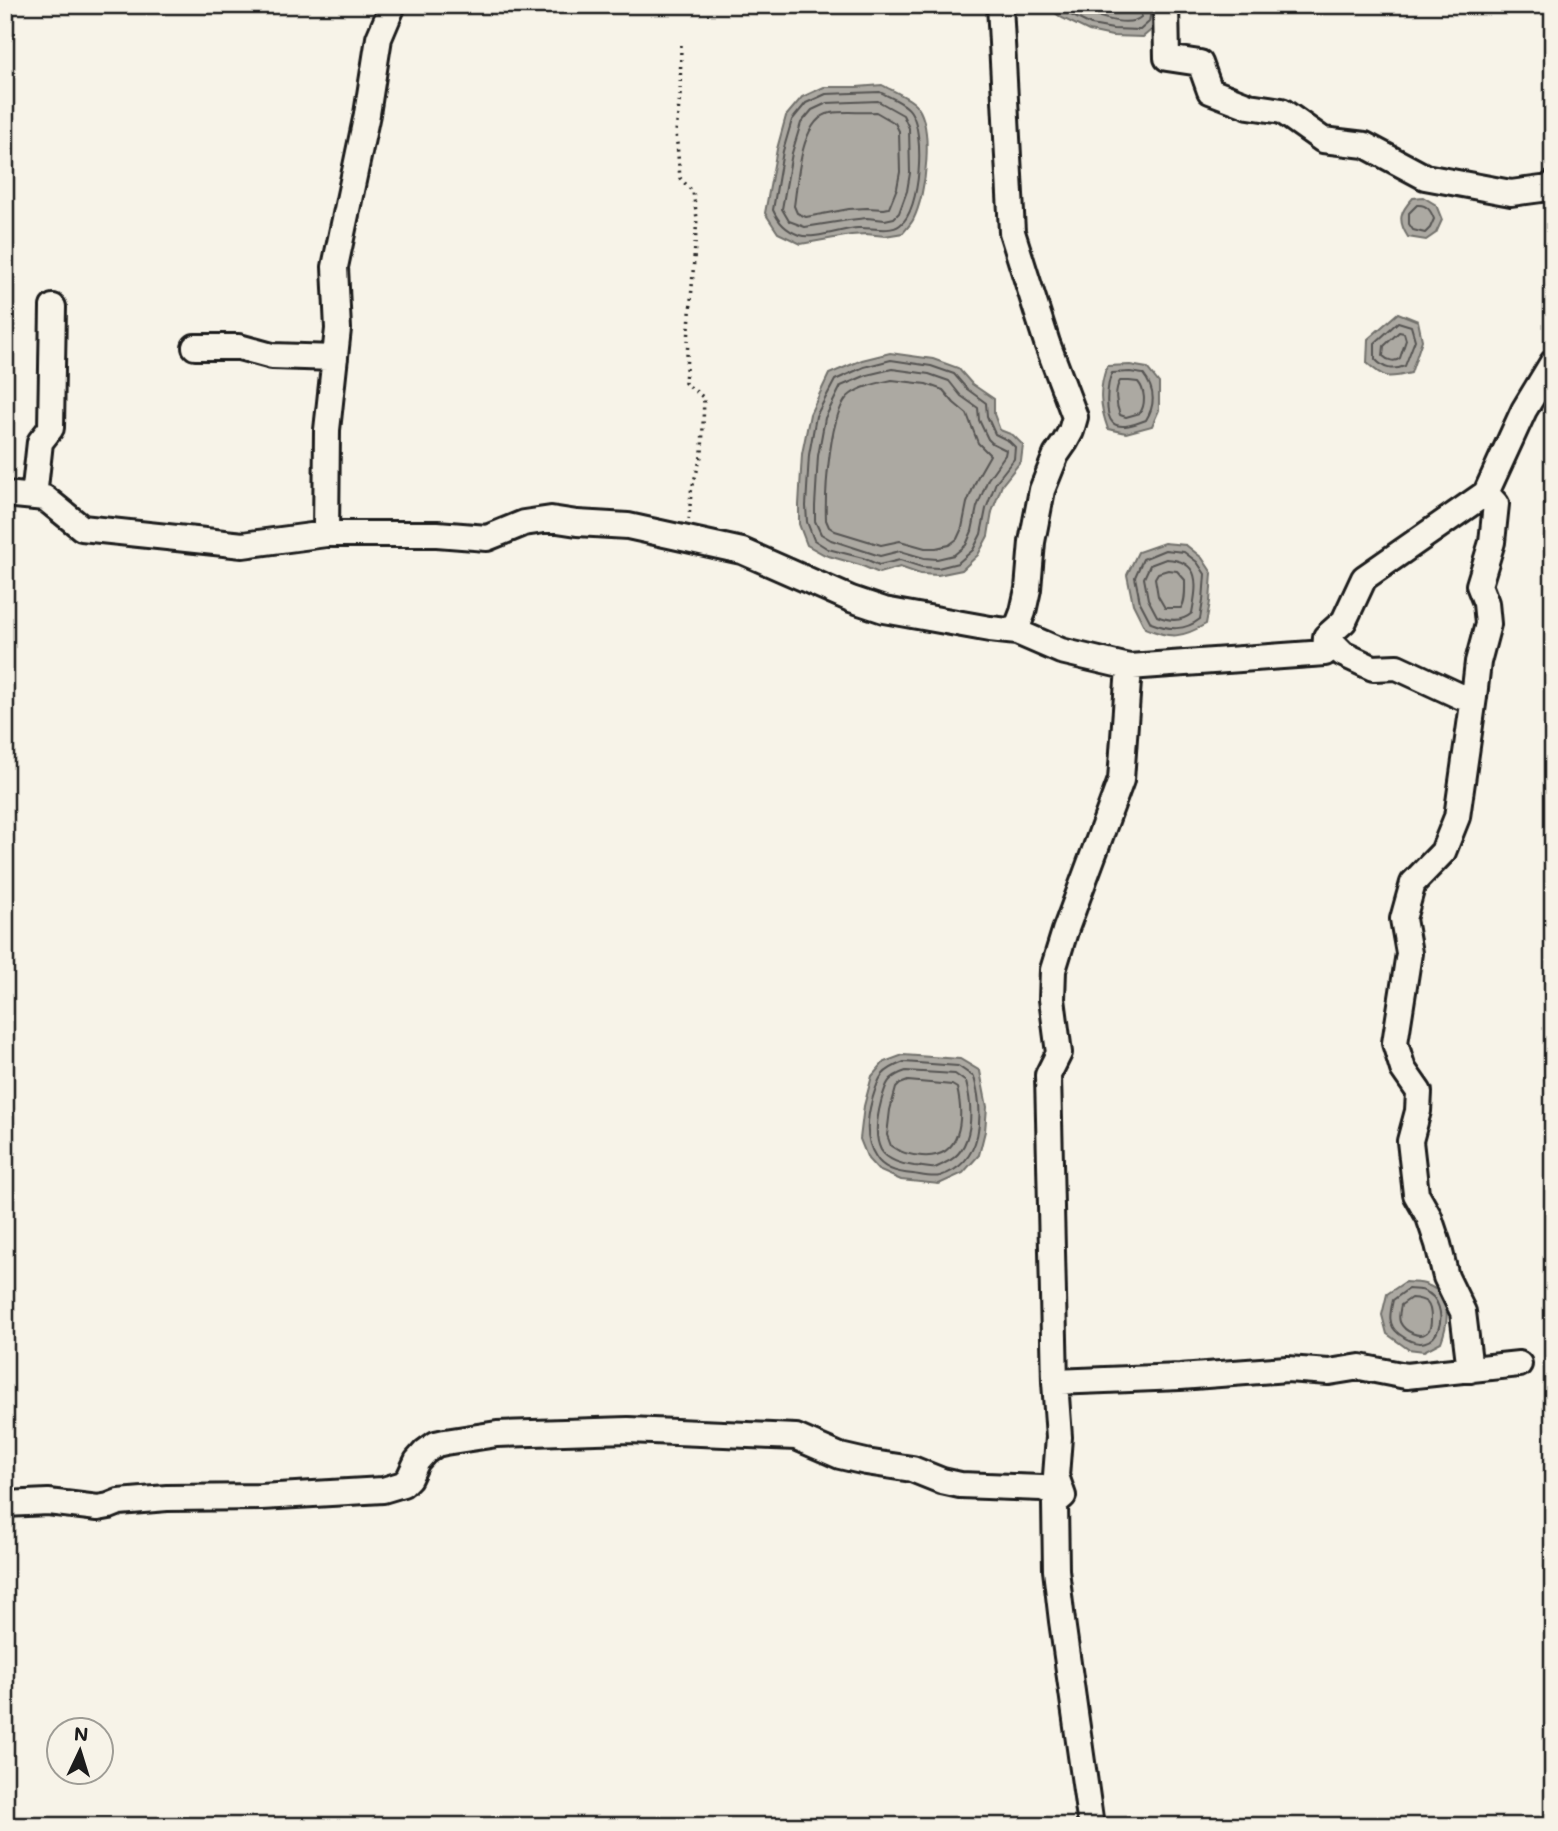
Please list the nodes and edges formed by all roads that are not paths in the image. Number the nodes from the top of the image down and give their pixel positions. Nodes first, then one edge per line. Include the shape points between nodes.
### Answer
1 (393, 5) edge
2 (1000, 5) edge
3 (1166, 5) edge
4 (1553, 184) edge
5 (53, 307) dead end
6 (195, 347) dead end
7 (335, 358) junction
8 (1553, 362) edge
9 (1486, 493) junction
10 (5, 494) edge
11 (34, 497) junction
12 (326, 534) junction
13 (1017, 632) junction
14 (1326, 637) junction
15 (1129, 667) junction
16 (1474, 697) junction
17 (1520, 1364) dead end
18 (1470, 1370) junction
19 (1055, 1382) junction
20 (1063, 1496) junction
21 (5, 1504) edge
22 (1091, 1826) edge

1 - 7 street via 379,38 368,114 335,267
2 - 13 street via 1012,232 1076,417 1042,489
3 - 4 street via 1167,58 1200,62 1210,91 1249,106 1282,111 1323,140 1365,145 1425,177 1511,192
5 - 11 street via 51,428 40,442
6 - 7 street
7 - 12 street via 327,430
8 - 9 street via 1524,410
9 - 14 street via 1364,578 1344,621
9 - 16 street via 1496,504 1492,542 1479,585 1488,624
10 - 11 street
11 - 12 street via 45,498 82,528 243,545
12 - 13 street via 488,538 524,523 551,519 628,526 742,551 884,610
13 - 15 street via 1061,651
14 - 15 street via 1325,653
14 - 16 street via 1343,654 1373,668 1397,667
15 - 19 street via 1121,780 1051,981 1059,1054 1048,1074
16 - 18 street via 1457,817 1443,852 1413,883 1403,919 1409,953 1395,1043 1419,1092 1410,1141 1416,1194 1464,1312
17 - 18 street
18 - 19 street via 1406,1376 1360,1367 1329,1372 1287,1369
19 - 20 street via 1056,1476
20 - 21 street via 1042,1488 960,1485 912,1469 840,1456 796,1437 640,1430 497,1434 436,1444 417,1461 403,1484 383,1490 167,1498 98,1508 48,1502
20 - 22 street via 1055,1503 1056,1570

